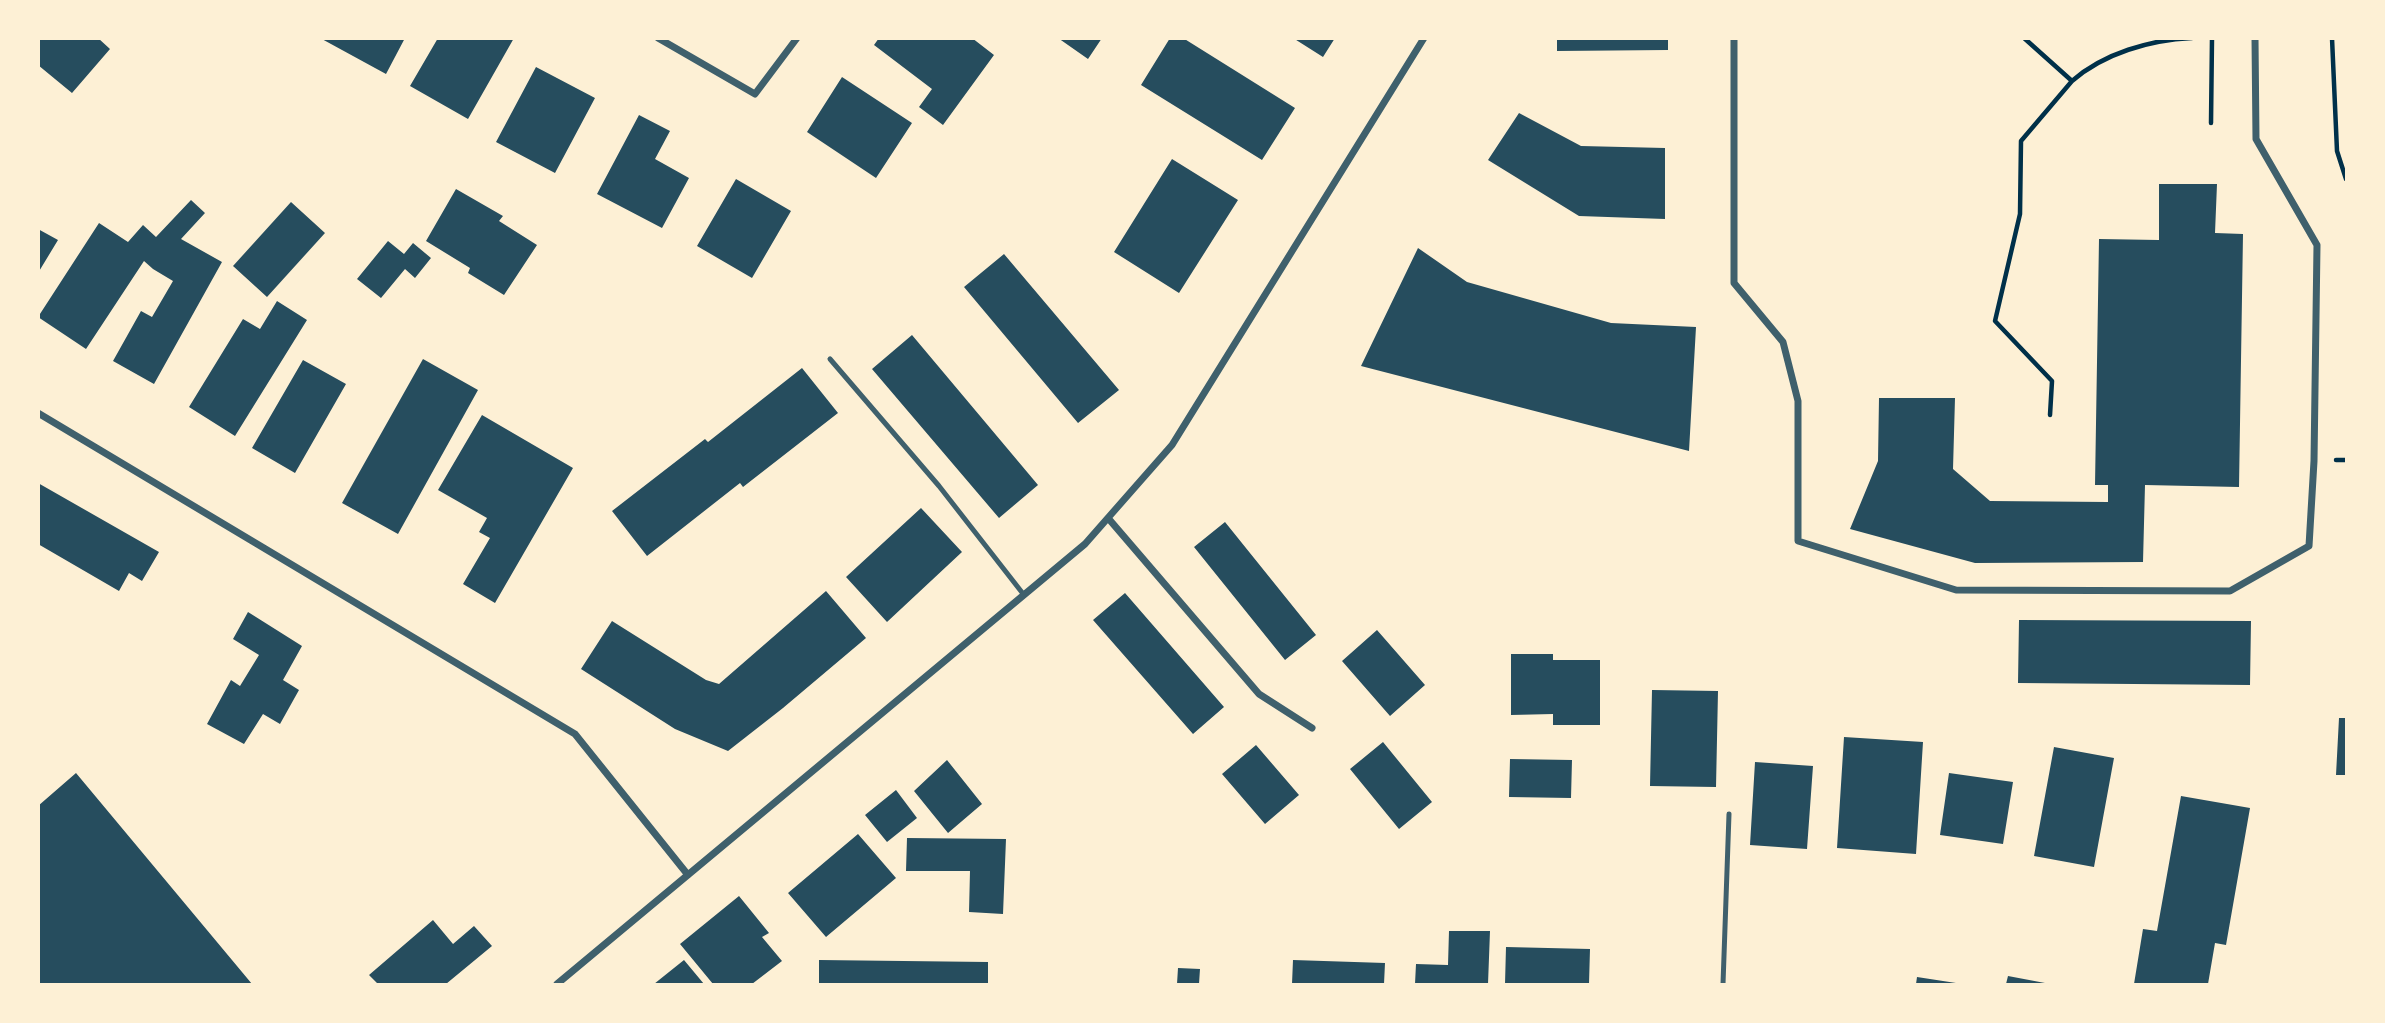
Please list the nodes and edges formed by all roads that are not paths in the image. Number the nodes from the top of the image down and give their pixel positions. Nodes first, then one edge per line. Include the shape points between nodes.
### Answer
1 (658, 38) edge
2 (797, 38) edge
3 (1424, 38) edge
4 (1734, 38) edge
5 (2255, 38) edge
6 (830, 359) dead end
7 (38, 413) edge
8 (1108, 518) junction
9 (1024, 595) junction
10 (1312, 728) dead end
11 (1729, 814) dead end
12 (688, 875) junction
13 (557, 985) edge
14 (1723, 985) edge

1 - 2 street via 755,94
3 - 8 street via 1172,445
4 - 5 street via 1734,283 1783,342 1798,401 1798,541 1956,590 2230,592 2309,546 2314,461 2317,246 2256,139
6 - 9 lane via 939,486
7 - 12 street via 575,734
8 - 9 street via 1085,544
8 - 10 street via 1259,694
9 - 12 street
11 - 14 lane
12 - 13 street

